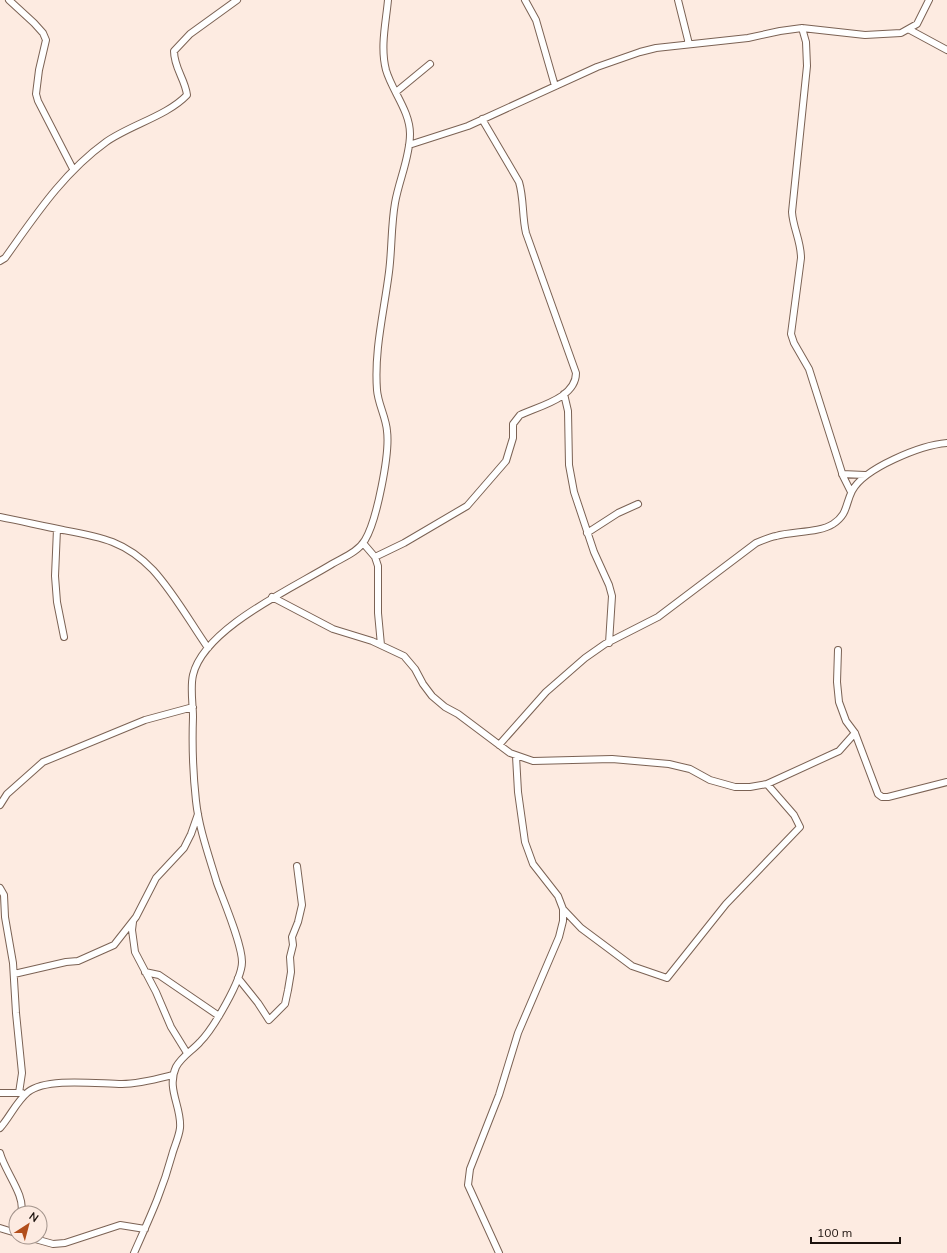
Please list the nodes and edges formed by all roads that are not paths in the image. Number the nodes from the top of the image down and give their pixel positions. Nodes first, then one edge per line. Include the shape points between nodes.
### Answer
1 (11, 0) edge
2 (237, 0) edge
3 (388, 0) edge
4 (525, 0) edge
5 (678, 0) edge
6 (929, 0) edge
7 (802, 28) junction
8 (910, 30) junction
9 (689, 44) junction
10 (947, 50) edge
11 (430, 64) dead end
12 (555, 86) junction
13 (396, 92) junction
14 (482, 119) junction
15 (409, 145) junction
16 (73, 169) junction
17 (0, 262) edge
18 (564, 394) junction
19 (947, 443) edge
20 (842, 474) junction
21 (865, 475) junction
22 (851, 492) junction
23 (638, 504) dead end
24 (0, 516) edge
25 (57, 529) junction
26 (587, 533) junction
27 (363, 543) junction
28 (375, 557) junction
29 (272, 597) junction
30 (64, 637) dead end
31 (609, 642) junction
32 (381, 645) junction
33 (208, 648) junction
34 (838, 650) dead end
35 (193, 707) junction
36 (855, 733) junction
37 (499, 745) junction
38 (516, 756) junction
39 (947, 782) edge
40 (767, 784) junction
41 (0, 805) edge
42 (198, 814) junction
43 (298, 866) dead end
44 (0, 888) edge
45 (563, 909) junction
46 (133, 922) junction
47 (145, 972) junction
48 (14, 974) junction
49 (238, 978) junction
50 (219, 1016) junction
51 (187, 1053) junction
52 (173, 1075) junction
53 (0, 1092) edge
54 (28, 1092) junction
55 (19, 1093) junction
56 (0, 1128) edge
57 (0, 1153) edge
58 (22, 1205) edge
59 (145, 1229) junction
60 (48, 1243) edge
61 (134, 1253) edge
62 (499, 1253) edge

1 - 16 street via 43,33 45,46 36,94
2 - 16 street via 190,34 174,51 174,62 187,95 124,129
3 - 13 street via 383,44 384,65
4 - 12 street via 536,20
5 - 9 street
6 - 8 street via 917,24
7 - 8 street via 865,35
7 - 9 street via 748,38
7 - 20 street via 806,42 807,66 792,212 792,220 801,246 801,258 792,334 794,343 809,369
8 - 10 street
9 - 12 street via 640,52 597,67
11 - 13 street
12 - 14 street
13 - 15 street via 408,120
14 - 15 street
14 - 18 street via 519,182 526,233 576,373 574,386
15 - 27 street via 391,227 391,258 381,315 378,355 377,393 388,436 375,515
16 - 17 street via 42,205
18 - 26 street via 568,411 574,492
18 - 28 street via 516,419 513,424 511,449 506,461 467,506 404,544
19 - 21 street via 913,451
20 - 21 street
20 - 22 street
21 - 22 street
22 - 31 street via 841,518 831,525 776,536 756,543 658,617
23 - 26 street via 618,513
24 - 25 street
25 - 30 street via 55,576
25 - 33 street via 94,535 129,550 166,586
26 - 31 street via 612,596
27 - 28 street
27 - 29 street via 357,550
28 - 32 street via 380,576 378,613
29 - 32 street via 333,628
29 - 33 street via 244,616
31 - 37 street via 585,658 546,692
32 - 37 street via 404,656 432,696
33 - 35 street via 193,676
34 - 36 street via 839,702 846,721
35 - 41 street via 145,720 43,762 7,794
35 - 42 street
36 - 39 street via 875,789 882,797
36 - 40 street via 839,751
37 - 38 street
38 - 40 street via 533,761 612,759 669,764 690,769 710,780 735,787
38 - 45 street via 525,842 532,864 558,896
40 - 45 street via 794,815 800,827 740,888 667,978 632,966 581,928
42 - 46 street via 192,834 184,848 156,878
42 - 49 street via 207,851 242,957 242,970
43 - 49 street via 302,905 292,937 291,972 284,1004 269,1020
44 - 48 street via 4,895
45 - 62 street via 559,937 518,1033 470,1169 468,1185
46 - 47 street via 135,952
46 - 48 street via 114,946 101,952 78,961
47 - 50 street via 158,975
47 - 51 street via 170,1027
48 - 55 street via 22,1073
49 - 50 street
50 - 51 street via 201,1041
51 - 52 street
52 - 54 street via 123,1084 72,1082 47,1085
52 - 59 street via 172,1090 180,1128 158,1202
53 - 55 street
54 - 55 street
54 - 56 street
57 - 58 street
59 - 60 street via 120,1225 65,1243
59 - 61 street

